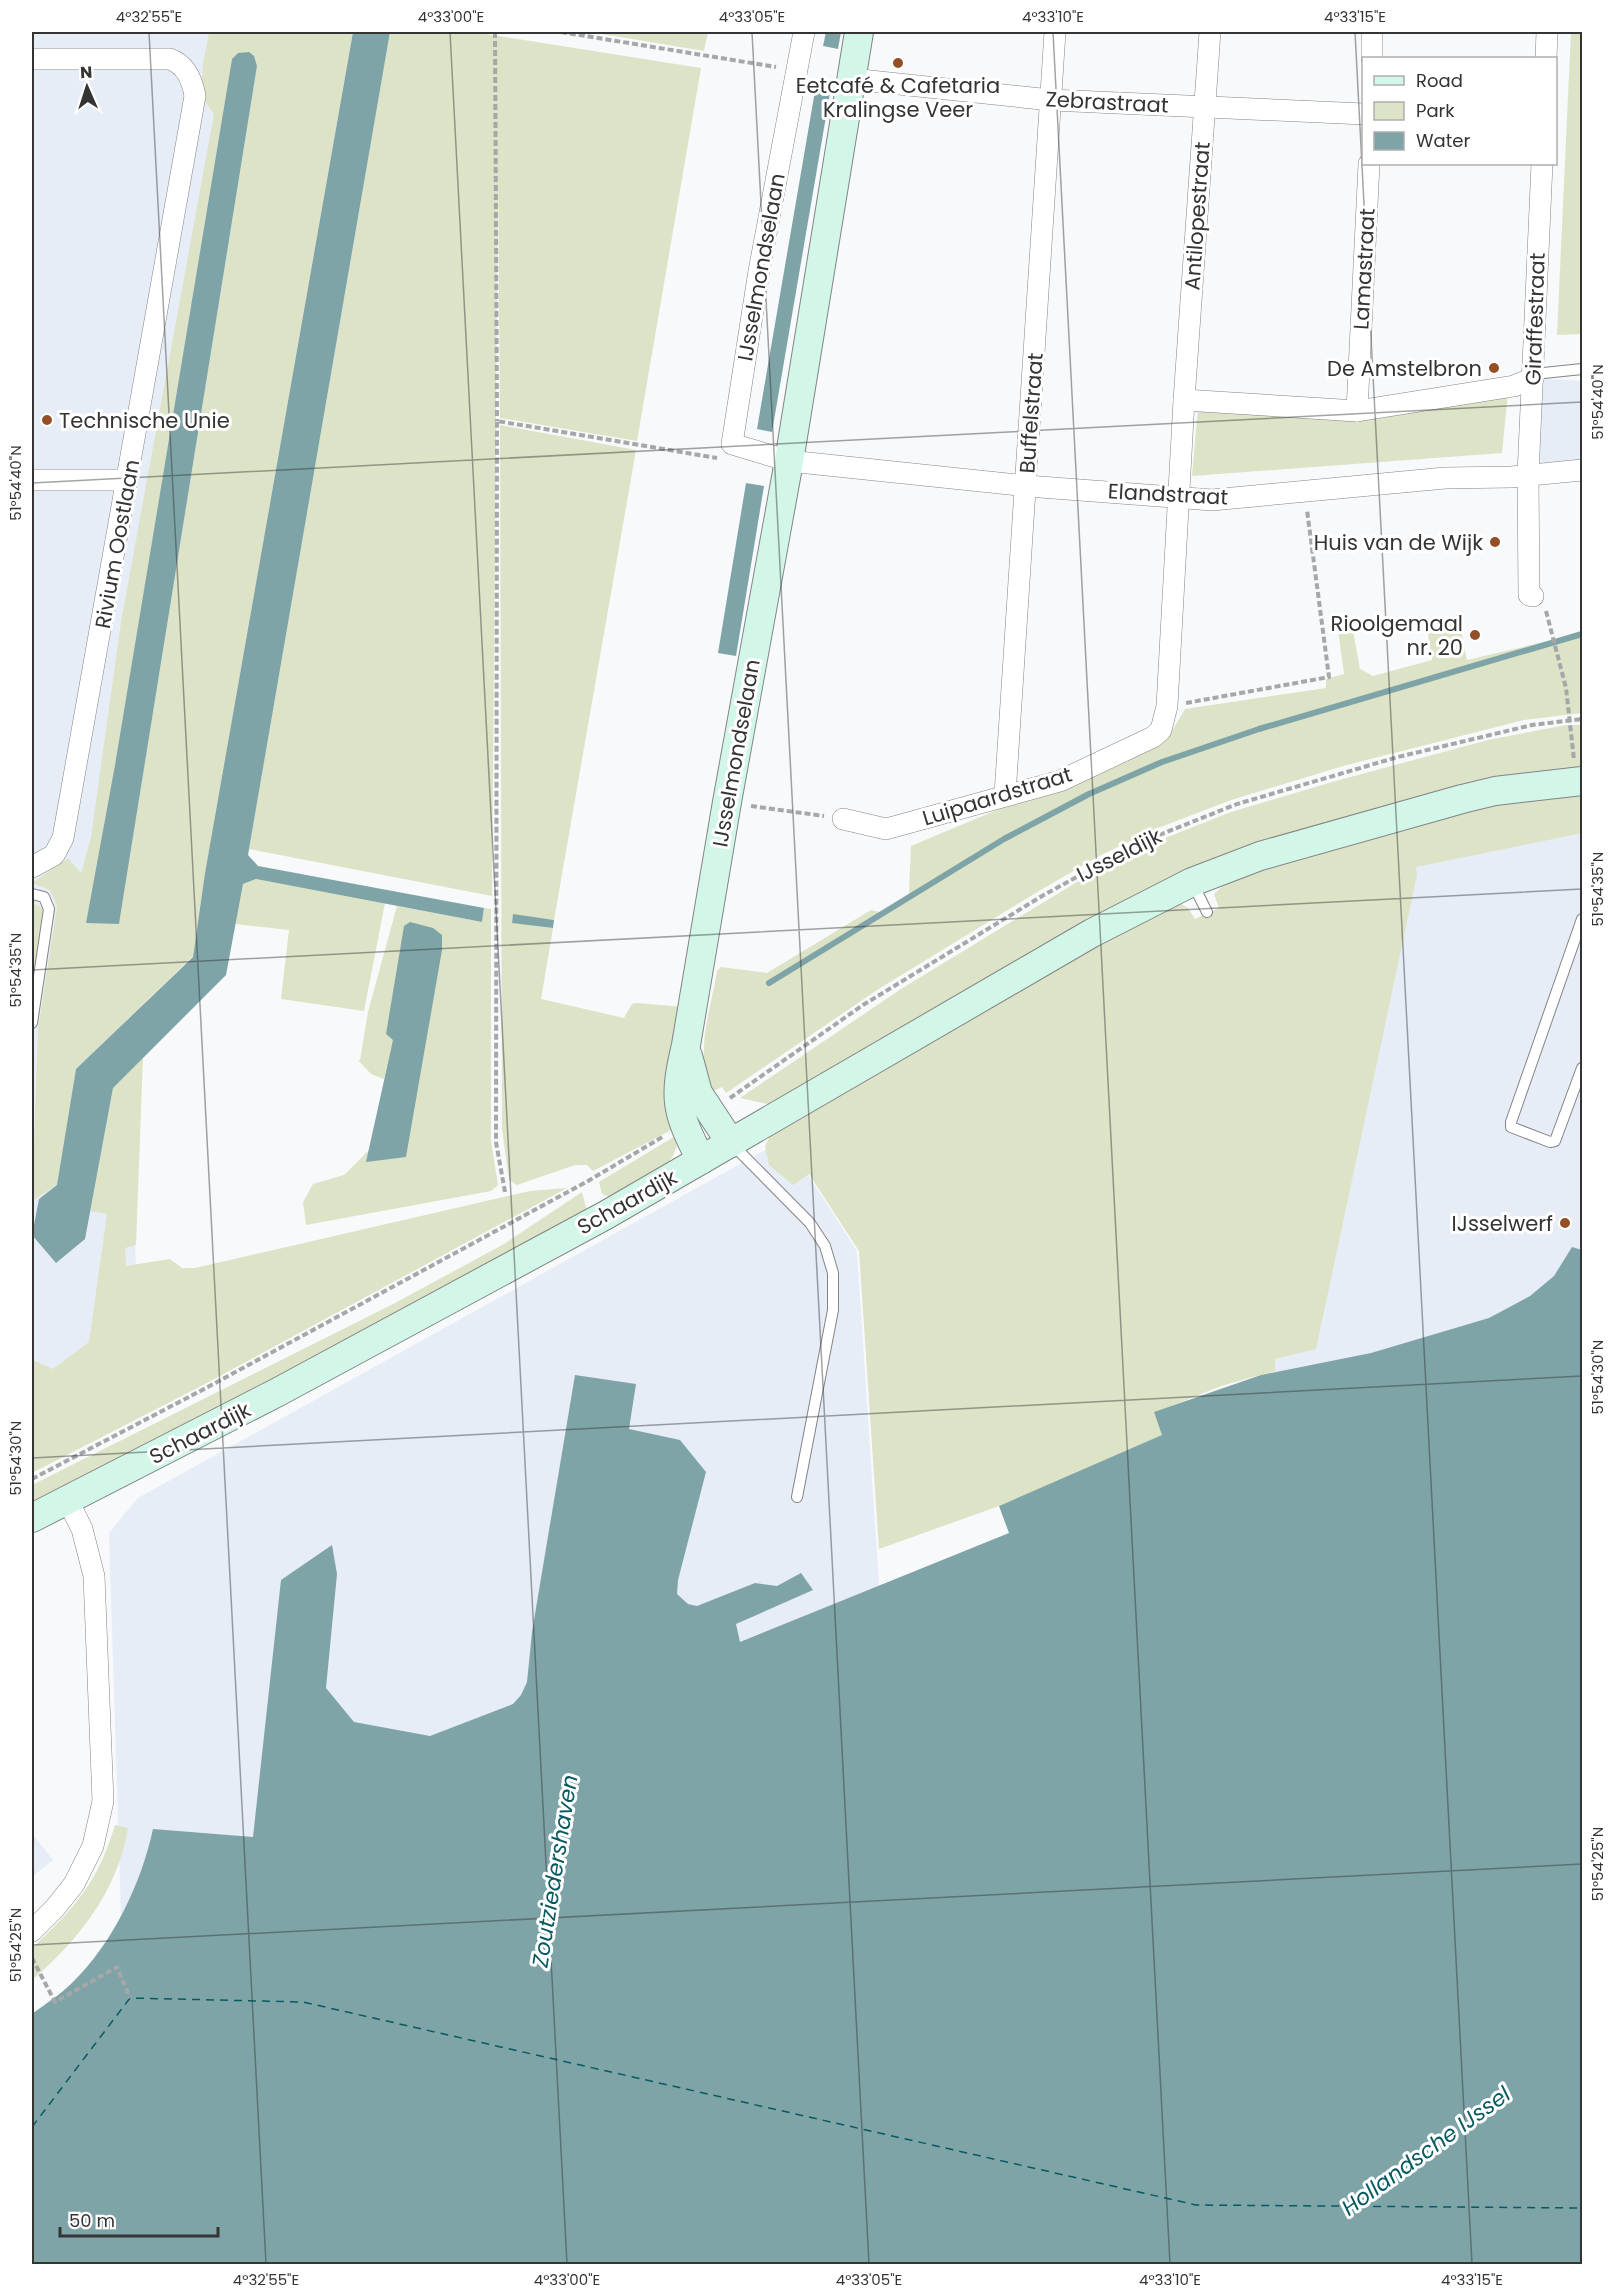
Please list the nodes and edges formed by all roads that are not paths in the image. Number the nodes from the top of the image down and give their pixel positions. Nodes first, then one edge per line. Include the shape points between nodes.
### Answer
1 (804, 32) edge
2 (859, 32) edge
3 (1055, 32) edge
4 (1210, 32) edge
5 (1372, 32) edge
6 (1546, 32) edge
7 (1372, 57) edge
8 (1545, 57) edge
9 (32, 59) edge
10 (851, 79) junction
11 (1051, 100) junction
12 (1205, 108) junction
13 (1362, 114) edge
14 (1369, 165) edge
15 (1542, 165) edge
16 (1582, 369) edge
17 (1533, 376) junction
18 (1184, 400) junction
19 (1357, 411) junction
20 (789, 461) junction
21 (1582, 470) edge
22 (1528, 475) junction
23 (32, 480) edge
24 (129, 480) junction
25 (1027, 486) junction
26 (1180, 497) junction
27 (1533, 596) dead end
28 (1579, 776) edge
29 (1005, 795) junction
30 (843, 819) road end
31 (32, 867) edge
32 (1192, 882) junction
33 (32, 894) edge
34 (1207, 912) dead end
35 (1582, 919) edge
36 (32, 1023) edge
37 (686, 1045) junction
38 (1582, 1068) edge
39 (731, 1143) junction
40 (701, 1160) junction
41 (797, 1497) dead end
42 (68, 1500) junction
43 (32, 1518) edge
44 (32, 1931) edge

1 - 20 street, IJsselmondselaan via 759,272 732,444
2 - 10 street, IJsselmondselaan
3 - 11 street, Buffelstraat
4 - 12 street, Antilopestraat
5 - 7 street
6 - 8 street
9 - 24 street, Rivium Oostlaan via 170,59 182,66 191,79 195,96
10 - 11 street, Zebrastraat
10 - 20 street, IJsselmondselaan
11 - 12 street, Zebrastraat
11 - 25 street, Buffelstraat
12 - 13 street, Zebrastraat
12 - 18 street, Antilopestraat
14 - 19 street, Lamastraat
15 - 17 street, Giraffestraat
16 - 17 lane
17 - 19 street via 1514,386
17 - 22 street, Giraffestraat
18 - 19 street
18 - 26 street, Antilopestraat
20 - 25 street, Elandstraat
20 - 37 street, IJsselmondselaan
21 - 22 street, Elandstraat
22 - 26 street, Elandstraat via 1445,478 1212,500
22 - 27 street, Giraffestraat via 1529,595
23 - 24 street
24 - 31 street, Rivium Oostlaan via 63,838 54,855
25 - 26 street, Elandstraat
25 - 29 street, Buffelstraat
26 - 29 street, Luipaardstraat via 1167,706 1161,730 1060,781
28 - 32 street via 1431,806 1260,856
29 - 30 street, Luipaardstraat via 886,829
32 - 34 lane
32 - 39 street via 1092,933
33 - 36 lane via 44,897 49,909
35 - 38 lane via 1511,1127 1554,1141
37 - 39 street, IJsselmondselaan via 691,1075 707,1111
37 - 40 street, IJsselmondselaan via 677,1088 678,1106
39 - 40 street, Schaardijk
39 - 41 lane via 810,1223 825,1246 833,1273 833,1310
40 - 42 street, Schaardijk via 289,1386
42 - 43 street, Schaardijk
42 - 44 street via 82,1529 94,1576 103,1802 98,1832 78,1877

